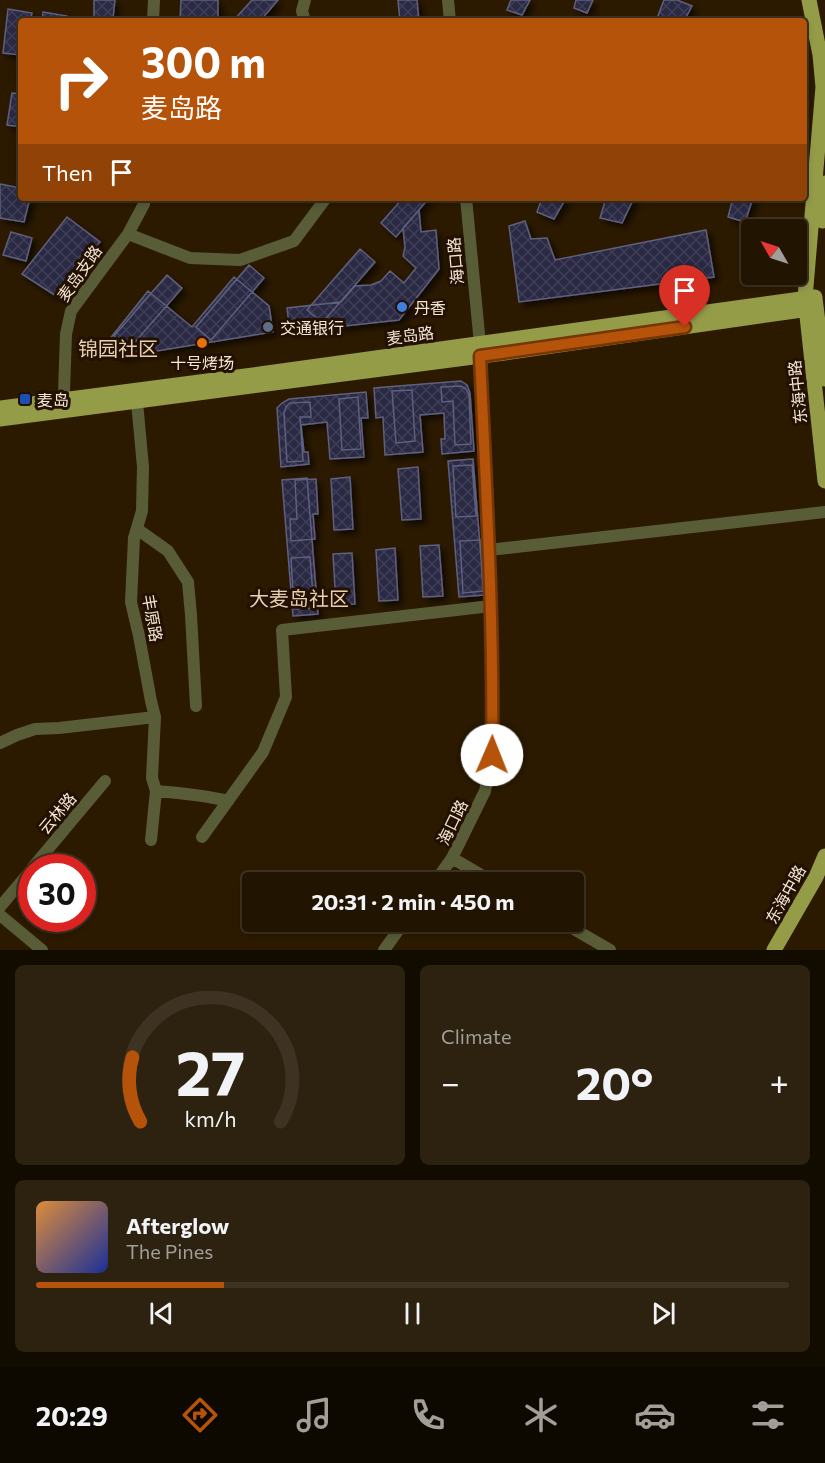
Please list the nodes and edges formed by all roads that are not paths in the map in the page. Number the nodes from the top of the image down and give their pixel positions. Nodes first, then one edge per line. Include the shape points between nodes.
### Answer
1 (153, 0) edge
2 (305, 0) edge
3 (448, 0) edge
4 (809, 0) edge
5 (819, 0) edge
6 (153, 18) edge
7 (304, 18) edge
8 (450, 18) edge
9 (825, 32) edge
10 (825, 183) edge
11 (144, 201) edge
12 (324, 201) edge
13 (466, 201) edge
14 (128, 234) junction
15 (815, 303) edge
16 (480, 350) junction
17 (825, 379) edge
18 (137, 402) junction
19 (65, 405) junction
20 (0, 408) edge
21 (0, 419) edge
22 (825, 481) edge
23 (825, 512) edge
24 (137, 529) junction
25 (489, 550) junction
26 (491, 606) junction
27 (196, 706) dead end
28 (155, 717) junction
29 (0, 743) edge
30 (105, 781) dead end
31 (156, 791) junction
32 (228, 801) junction
33 (202, 837) dead end
34 (152, 840) dead end
35 (44, 854) edge
36 (825, 855) edge
37 (452, 858) junction
38 (442, 872) edge
39 (476, 872) edge
40 (825, 880) edge
41 (18, 885) edge
42 (0, 907) edge
43 (0, 915) edge
44 (397, 932) edge
45 (579, 932) edge
46 (590, 938) junction
47 (42, 950) edge
48 (384, 950) edge
49 (584, 950) edge
50 (610, 950) edge
51 (774, 950) edge
52 (786, 950) edge

1 - 6 street
2 - 7 street
3 - 8 street
4 - 15 main road via 822,87
5 - 9 main road
10 - 15 main road
11 - 14 street, 麦岛支路
12 - 14 street via 294,241 240,260 190,258
13 - 16 street, 海口路
14 - 19 street, 麦岛支路 via 71,311 66,334
15 - 16 main road, 麦岛路
15 - 17 main road, 东海中路
15 - 22 main road, 东海中路
16 - 18 main road, 麦岛路
16 - 19 main road, 麦岛路
16 - 25 street, 海口路
18 - 19 main road, 麦岛路
18 - 24 street, 丰原路 via 143,467 142,511
19 - 20 main road, 麦岛路
19 - 21 main road, 麦岛路
23 - 25 street
24 - 27 street via 168,551 188,582
24 - 28 street, 丰原路 via 131,602
25 - 26 street, 海口路
26 - 32 street via 282,630 286,697 263,752
26 - 37 street, 海口路 via 492,755 485,791
28 - 29 street via 34,729
28 - 31 street, 丰原路 via 152,778
30 - 35 street, 云林路
31 - 32 street
31 - 34 street, 丰原路
32 - 33 street
36 - 51 main road, 东海中路
37 - 38 street, 海口路
37 - 39 street
40 - 52 main road, 东海中路
41 - 42 street, 云林路
43 - 47 street
44 - 48 street
45 - 46 street
46 - 49 street
46 - 50 street

